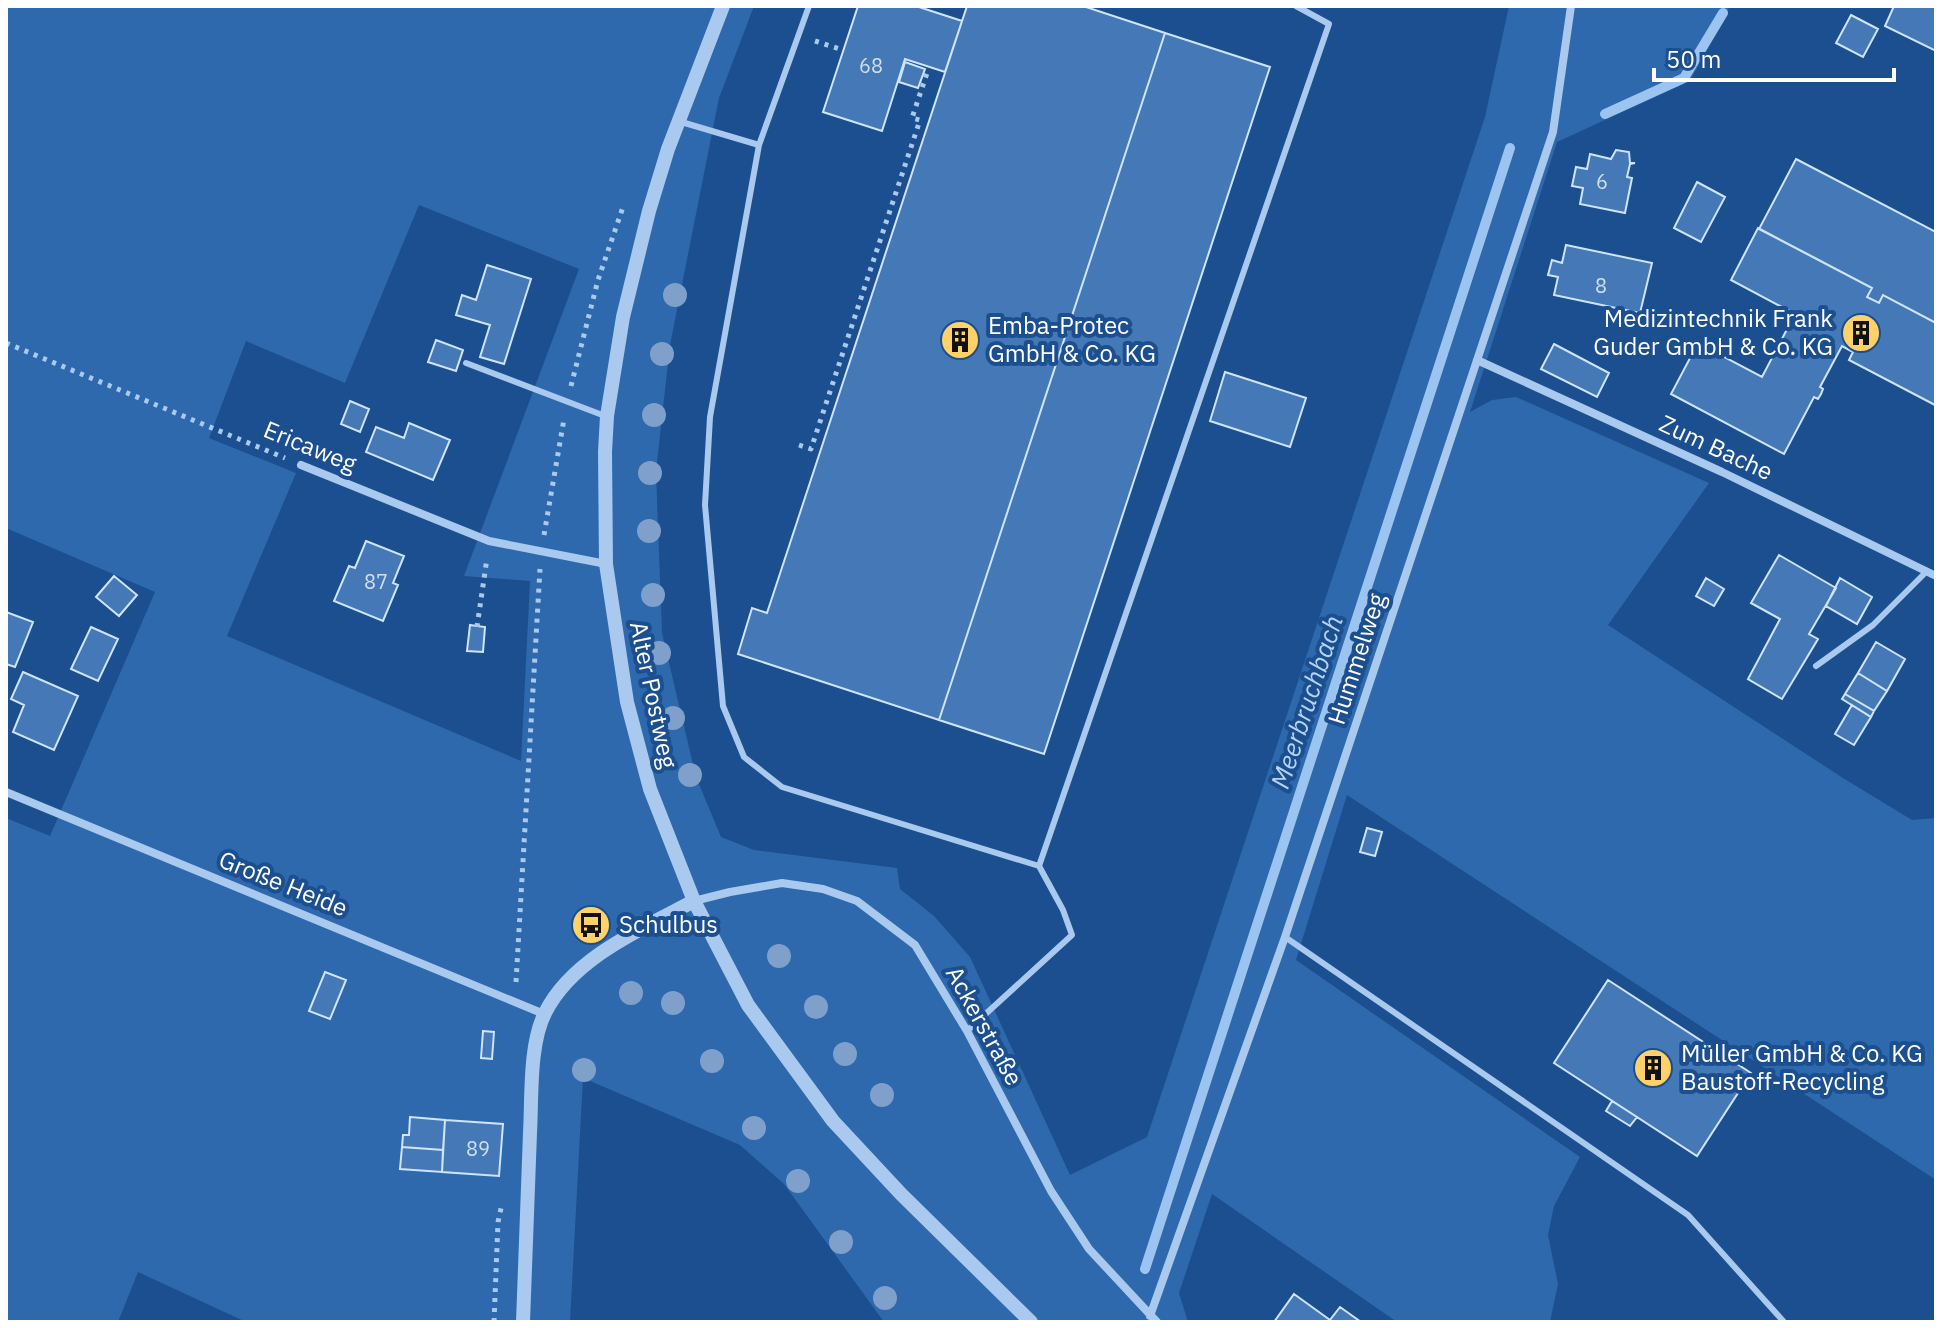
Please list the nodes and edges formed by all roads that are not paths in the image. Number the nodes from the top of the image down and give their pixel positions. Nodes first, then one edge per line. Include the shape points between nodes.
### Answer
1 (723, 6) edge
2 (809, 6) edge
3 (1296, 6) edge
4 (1571, 6) edge
5 (678, 121) junction
6 (759, 145) junction
7 (1477, 360) junction
8 (466, 363) dead end
9 (607, 416) junction
10 (301, 465) road end
11 (606, 564) junction
12 (1932, 574) edge
13 (1816, 666) dead end
14 (6, 792) edge
15 (1039, 866) junction
16 (694, 901) junction
17 (1285, 937) junction
18 (544, 1014) junction
19 (967, 1031) junction
20 (1153, 1319) edge
21 (523, 1322) edge
22 (1031, 1322) edge
23 (1784, 1322) edge

1 - 5 street, Alter Postweg
2 - 6 lane
3 - 15 lane via 1329,24
4 - 7 street, Hummelweg via 1553,132
5 - 6 lane
5 - 9 street, Alter Postweg via 623,317
6 - 15 lane via 710,417 705,505 723,706 744,757 782,787
7 - 12 street, Zum Bache
7 - 17 street, Hummelweg
8 - 9 lane
9 - 11 street, Alter Postweg
10 - 11 street, Ericaweg via 489,541
11 - 16 street, Alter Postweg via 627,702 650,789
12 - 13 lane
14 - 18 street, Große Heide
15 - 19 lane via 1072,935
16 - 18 street via 613,944 578,972
16 - 19 street, Ackerstraße via 782,883 857,901 915,945
16 - 22 street, Alter Postweg via 748,1005 833,1121
17 - 20 street, Hummelweg
17 - 23 lane via 1688,1215
18 - 21 street via 535,1046
19 - 20 street, Ackerstraße via 1051,1191 1089,1249

